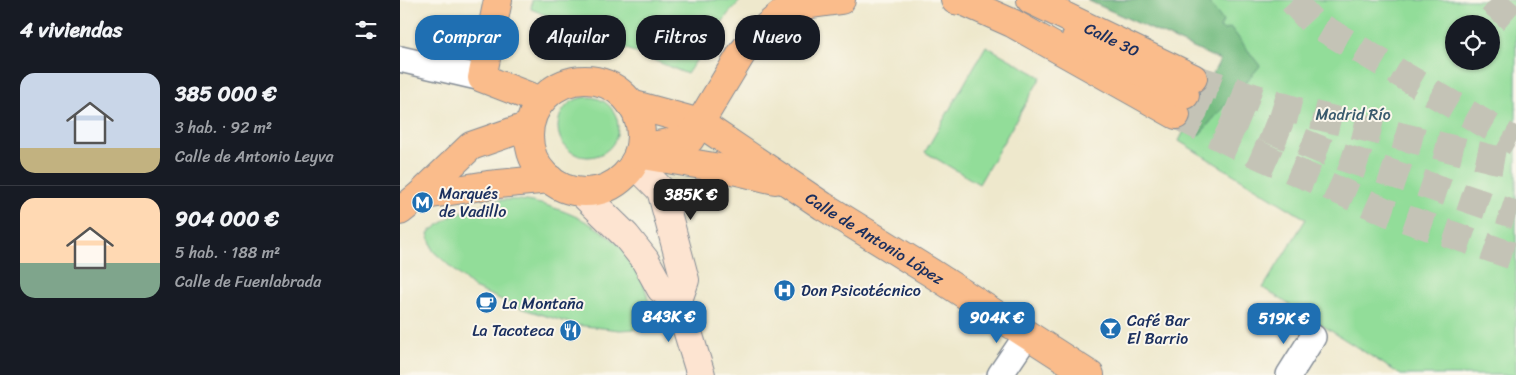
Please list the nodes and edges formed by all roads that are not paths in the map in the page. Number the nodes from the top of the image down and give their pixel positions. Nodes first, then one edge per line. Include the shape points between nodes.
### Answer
1 (498, 0) edge
2 (841, 0) edge
3 (955, 0) edge
4 (995, 0) edge
5 (1031, 0) edge
6 (801, 2) edge
7 (400, 59) edge
8 (482, 78) junction
9 (1185, 96) junction
10 (541, 100) junction
11 (631, 104) junction
12 (700, 123) junction
13 (529, 126) junction
14 (637, 155) junction
15 (550, 179) junction
16 (786, 182) junction
17 (581, 192) junction
18 (410, 204) edge
19 (678, 300) junction
20 (1027, 335) junction
21 (1313, 337) dead end
22 (701, 375) edge
23 (1000, 375) edge
24 (1090, 375) edge
25 (1289, 375) edge

1 - 8 main road
2 - 6 main road
3 - 9 main road
4 - 9 main road via 1040,19
5 - 9 main road, Calle 30
6 - 12 main road via 758,34 742,53
7 - 8 street
8 - 10 main road
10 - 11 main road via 558,86 590,80 606,83
10 - 13 main road
11 - 12 main road, Calle de Antonio López
11 - 14 main road via 640,125
12 - 14 main road via 690,139
12 - 16 main road, Calle de Antonio López
13 - 15 main road via 528,139 533,157
13 - 18 main road via 471,146
14 - 16 main road, Calle de Antonio López
14 - 17 main road via 632,168 609,186
14 - 19 main road via 661,190 684,280
15 - 17 main road via 564,188
15 - 18 main road via 488,185
16 - 20 main road, Calle de Antonio López
17 - 19 main road via 626,236 645,260 661,289
19 - 22 main road
20 - 23 street
20 - 24 main road, Calle de Antonio López
21 - 25 street

